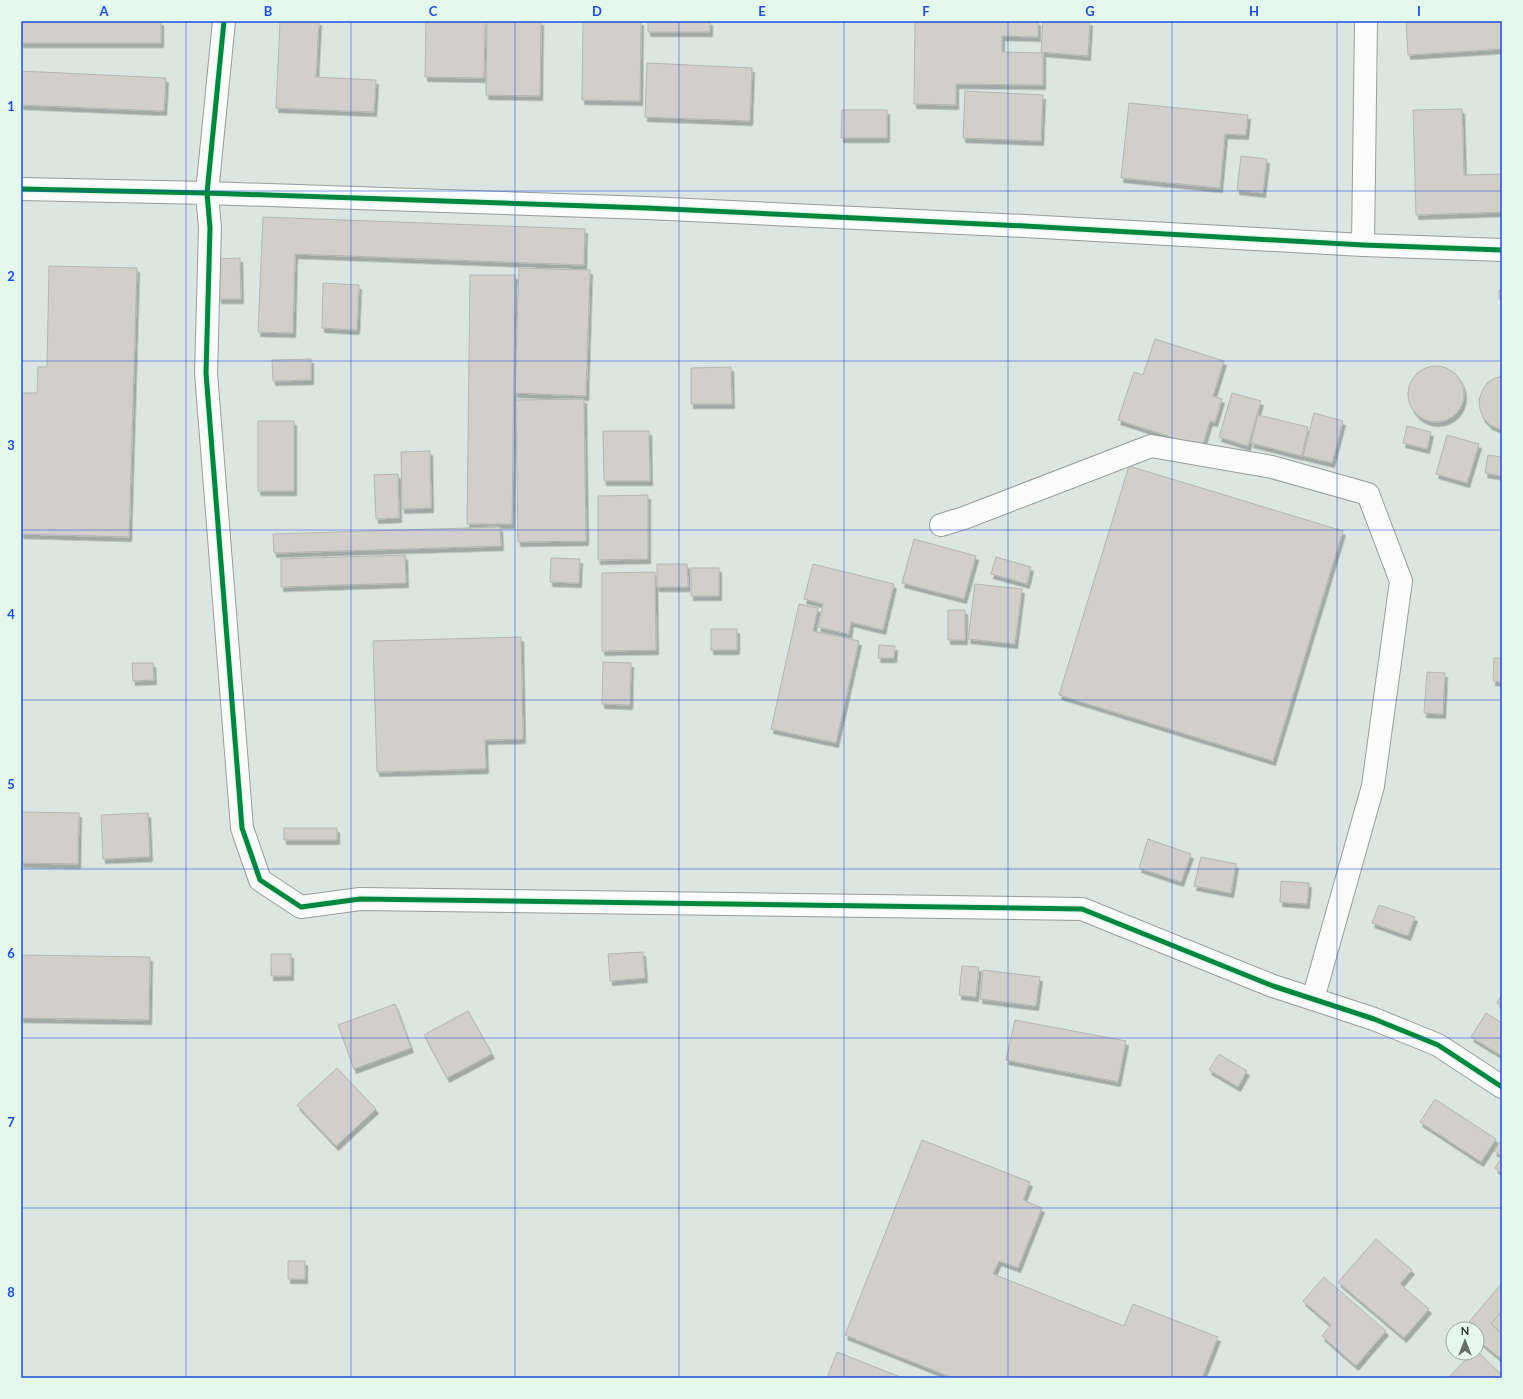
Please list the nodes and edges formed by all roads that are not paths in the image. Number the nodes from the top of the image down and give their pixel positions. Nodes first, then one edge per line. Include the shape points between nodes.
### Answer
1 (224, 21) edge
2 (1366, 21) edge
3 (21, 189) edge
4 (207, 193) junction
5 (1363, 245) junction
6 (1502, 250) edge
7 (941, 525) dead end
8 (1313, 999) junction
9 (1502, 1087) edge

1 - 4 street
2 - 5 street
3 - 4 street
4 - 5 street via 662,209 1033,226
4 - 8 street via 210,228 206,373 242,828 260,880 301,907 360,899 1082,909 1273,986
5 - 6 street
7 - 8 street via 1151,446 1272,467 1368,494 1401,581 1373,786
8 - 9 street via 1374,1019 1438,1045

